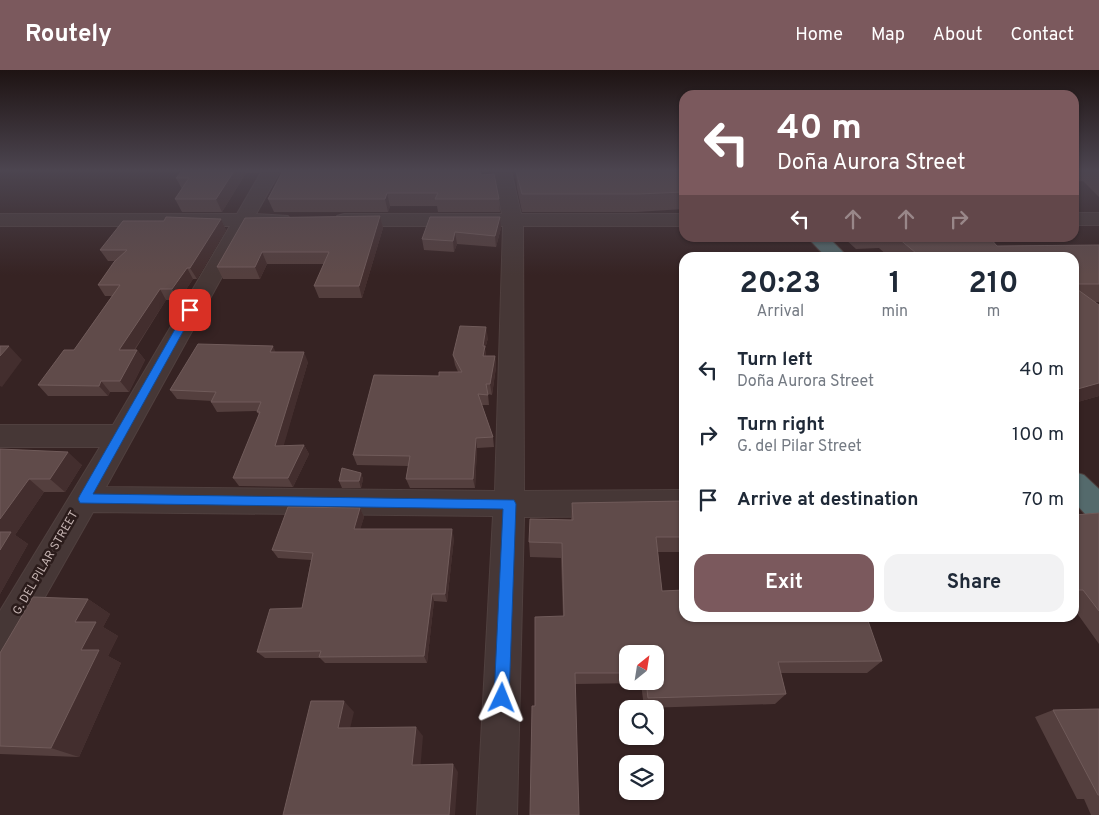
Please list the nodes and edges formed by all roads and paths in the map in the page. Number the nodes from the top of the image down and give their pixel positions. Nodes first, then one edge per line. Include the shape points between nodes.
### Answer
1 (252, 206) edge
2 (510, 206) edge
3 (1079, 219) edge
4 (1099, 219) edge
5 (0, 220) edge
6 (304, 220) edge
7 (324, 220) edge
8 (513, 220) junction
9 (679, 220) edge
10 (244, 221) junction
11 (822, 242) edge
12 (833, 252) edge
13 (0, 436) edge
14 (121, 436) junction
15 (84, 499) junction
16 (679, 503) edge
17 (510, 504) junction
18 (0, 644) edge
19 (497, 815) edge

1 - 10 street, G. DEL PILAR STREET
2 - 8 street
3 - 4 street
5 - 10 street
6 - 10 street
7 - 8 street
8 - 9 street
8 - 17 street
10 - 14 street, G. DEL PILAR STREET via 190,310
11 - 12 highway
13 - 14 street
14 - 15 street, G. DEL PILAR STREET
15 - 17 street
15 - 18 street, G. DEL PILAR STREET
16 - 17 street
17 - 19 street

